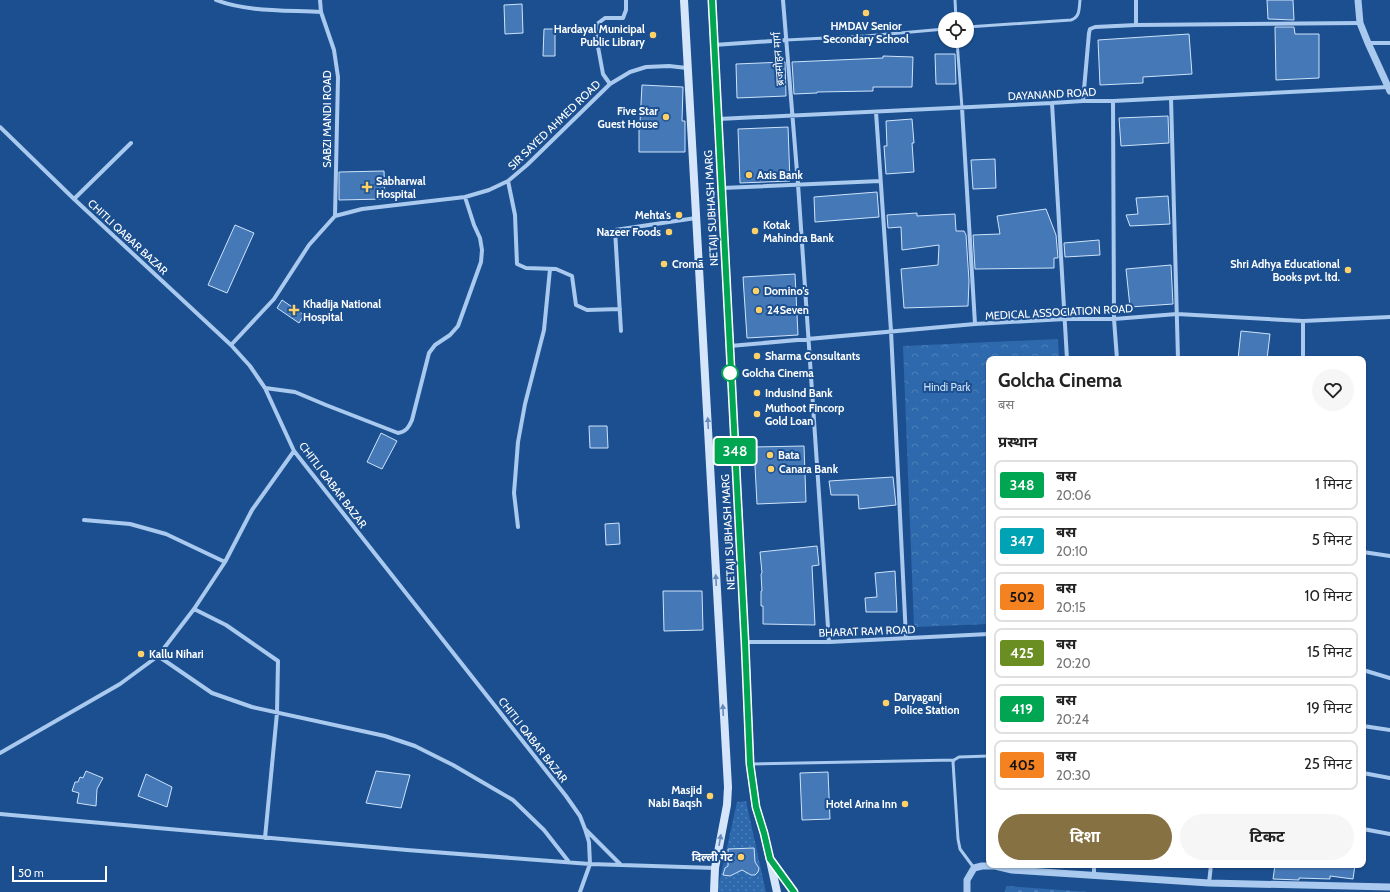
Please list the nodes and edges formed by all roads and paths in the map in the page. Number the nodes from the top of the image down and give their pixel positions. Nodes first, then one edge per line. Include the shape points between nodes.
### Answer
1 (216, 0) edge
2 (320, 0) edge
3 (626, 0) edge
4 (684, 0) edge
5 (712, 0) edge
6 (783, 0) edge
7 (955, 0) edge
8 (1080, 0) edge
9 (1136, 0) edge
10 (1358, 0) edge
11 (321, 12) junction
12 (956, 12) edge
13 (1360, 23) junction
14 (1136, 25) junction
15 (974, 27) edge
16 (938, 30) edge
17 (786, 40) junction
18 (1368, 43) junction
19 (1390, 43) edge
20 (714, 45) junction
21 (958, 48) edge
22 (688, 68) junction
23 (610, 84) junction
24 (1389, 89) edge
25 (1171, 98) junction
26 (1113, 100) junction
27 (1083, 101) junction
28 (1052, 104) junction
29 (962, 108) junction
30 (876, 112) junction
31 (792, 116) junction
32 (718, 119) junction
33 (0, 127) edge
34 (131, 143) dead end
35 (508, 181) junction
36 (880, 181) junction
37 (798, 184) junction
38 (722, 188) junction
39 (465, 197) junction
40 (74, 199) junction
41 (335, 216) junction
42 (696, 218) junction
43 (550, 269) junction
44 (620, 309) junction
45 (1177, 314) junction
46 (1390, 317) edge
47 (1065, 319) junction
48 (1114, 319) junction
49 (1304, 321) junction
50 (975, 324) junction
51 (621, 331) dead end
52 (891, 331) junction
53 (808, 338) junction
54 (232, 345) junction
55 (729, 346) junction
56 (1067, 356) edge
57 (1117, 356) edge
58 (1178, 356) edge
59 (1304, 356) edge
60 (265, 388) junction
61 (294, 451) junction
62 (84, 520) dead end
63 (518, 527) dead end
64 (1366, 552) edge
65 (1390, 556) edge
66 (225, 562) junction
67 (194, 609) junction
68 (986, 634) edge
69 (906, 638) junction
70 (745, 642) junction
71 (829, 642) junction
72 (158, 656) junction
73 (1366, 671) edge
74 (1390, 678) edge
75 (278, 712) junction
76 (1366, 726) edge
77 (1390, 730) edge
78 (0, 753) edge
79 (986, 756) edge
80 (954, 760) junction
81 (750, 764) junction
82 (1366, 774) edge
83 (1390, 778) edge
84 (0, 814) edge
85 (585, 828) junction
86 (1366, 830) edge
87 (1390, 834) edge
88 (265, 838) junction
89 (770, 859) junction
90 (569, 862) junction
91 (590, 864) junction
92 (621, 865) junction
93 (986, 866) edge
94 (715, 868) junction
95 (974, 868) junction
96 (1004, 868) edge
97 (1094, 868) edge
98 (1211, 868) edge
99 (1094, 876) junction
100 (1209, 883) junction
101 (1390, 887) edge
102 (580, 892) edge
103 (714, 892) edge
104 (777, 892) edge
105 (794, 892) edge
106 (967, 892) edge

1 - 11 street via 245,8
2 - 11 street, SABZI MANDI ROAD
3 - 23 street via 623,18 605,18 597,24 596,36 603,74
4 - 22 main road, NETAJI SUBHASH MARG
5 - 20 main road, NETAJI SUBHASH MARG
6 - 17 street, ब्रजमोहन मार्ग
7 - 12 lane
8 - 15 lane via 1078,15 1070,20
9 - 14 street
10 - 13 street
11 - 41 street, SABZI MANDI ROAD via 334,50 338,77
13 - 14 street
13 - 18 street
14 - 27 street via 1095,27 1090,30
16 - 17 lane
17 - 20 street
17 - 31 street, ब्रजमोहन मार्ग
18 - 19 street
18 - 24 street
20 - 32 main road, NETAJI SUBHASH MARG
21 - 29 lane
22 - 23 street, SIR SAYED AHMED ROAD via 646,67 630,72
22 - 42 main road, NETAJI SUBHASH MARG
23 - 35 street, SIR SAYED AHMED ROAD via 527,166
24 - 25 street, DAYANAND ROAD
25 - 26 street, DAYANAND ROAD
25 - 45 street
26 - 27 street, DAYANAND ROAD
26 - 48 street
27 - 28 street, DAYANAND ROAD
28 - 29 street, DAYANAND ROAD
28 - 47 street
29 - 30 street, DAYANAND ROAD
29 - 50 street
30 - 31 street, DAYANAND ROAD
30 - 36 street
31 - 32 street, DAYANAND ROAD
31 - 37 street, ब्रजमोहन मार्ग
32 - 38 main road, NETAJI SUBHASH MARG
33 - 40 street, CHITLI QABAR BAZAR
34 - 40 street
35 - 39 street, SIR SAYED AHMED ROAD
35 - 43 street via 515,215 517,264 526,268
36 - 37 street
36 - 52 street
37 - 38 street
37 - 53 street, ब्रजमोहन मार्ग
38 - 55 main road, NETAJI SUBHASH MARG
39 - 41 street, SIR SAYED AHMED ROAD via 362,209
39 - 60 street via 480,238 481,262 458,326 429,353 408,429 398,433 295,392
40 - 54 street, CHITLI QABAR BAZAR
41 - 54 street via 309,245 274,299
42 - 44 street via 616,230
94 -> 42 main road, NETAJI SUBHASH MARG via 728,787
43 - 44 street via 572,276 576,305 587,310
43 - 63 street via 544,330 518,442 514,493
44 - 51 street
45 - 48 street, MEDICAL ASSOCIATION ROAD
45 - 49 street, MEDICAL ASSOCIATION ROAD
45 - 58 street
46 - 49 street, MEDICAL ASSOCIATION ROAD
47 - 48 street, MEDICAL ASSOCIATION ROAD
47 - 50 street, MEDICAL ASSOCIATION ROAD
47 - 56 street
48 - 57 street
49 - 59 street
50 - 52 street, MEDICAL ASSOCIATION ROAD
52 - 53 street, MEDICAL ASSOCIATION ROAD
52 - 69 street
53 - 55 street, MEDICAL ASSOCIATION ROAD
53 - 71 street, ब्रजमोहन मार्ग
54 - 60 street, CHITLI QABAR BAZAR
55 - 70 main road, NETAJI SUBHASH MARG
60 - 61 street, CHITLI QABAR BAZAR
61 - 66 street via 252,510
61 - 85 street, CHITLI QABAR BAZAR via 566,796
62 - 66 street via 130,524 166,534
64 - 65 street
66 - 67 street
67 - 72 street
67 - 75 street via 226,625 278,661
68 - 69 street, BHARAT RAM ROAD
69 - 71 street, BHARAT RAM ROAD
70 - 71 street, BHARAT RAM ROAD
70 - 81 main road, NETAJI SUBHASH MARG
72 - 75 street via 212,693 252,707
72 - 78 street via 120,684
73 - 74 street
75 - 88 street
75 - 90 street via 385,736 416,746 453,765 513,800 544,830
76 - 77 street
79 - 80 lane via 959,757
80 - 81 lane
80 - 95 lane via 958,839 960,849
81 - 89 main road, NETAJI SUBHASH MARG via 756,807
82 - 83 street
84 - 88 street
85 - 91 street, CHITLI QABAR BAZAR via 589,842
85 - 92 street
86 - 87 street
88 - 90 street
89 - 104 main road, NETAJI SUBHASH MARG
89 - 105 main road
90 - 91 street
91 - 92 street
91 - 102 street, CHITLI QABAR BAZAR
92 - 94 street
93 - 95 street
94 - 103 main road, NETAJI SUBHASH MARG
95 - 106 street via 967,880
96 - 99 street
97 - 99 street
98 - 100 street
99 - 100 street
100 - 101 street

